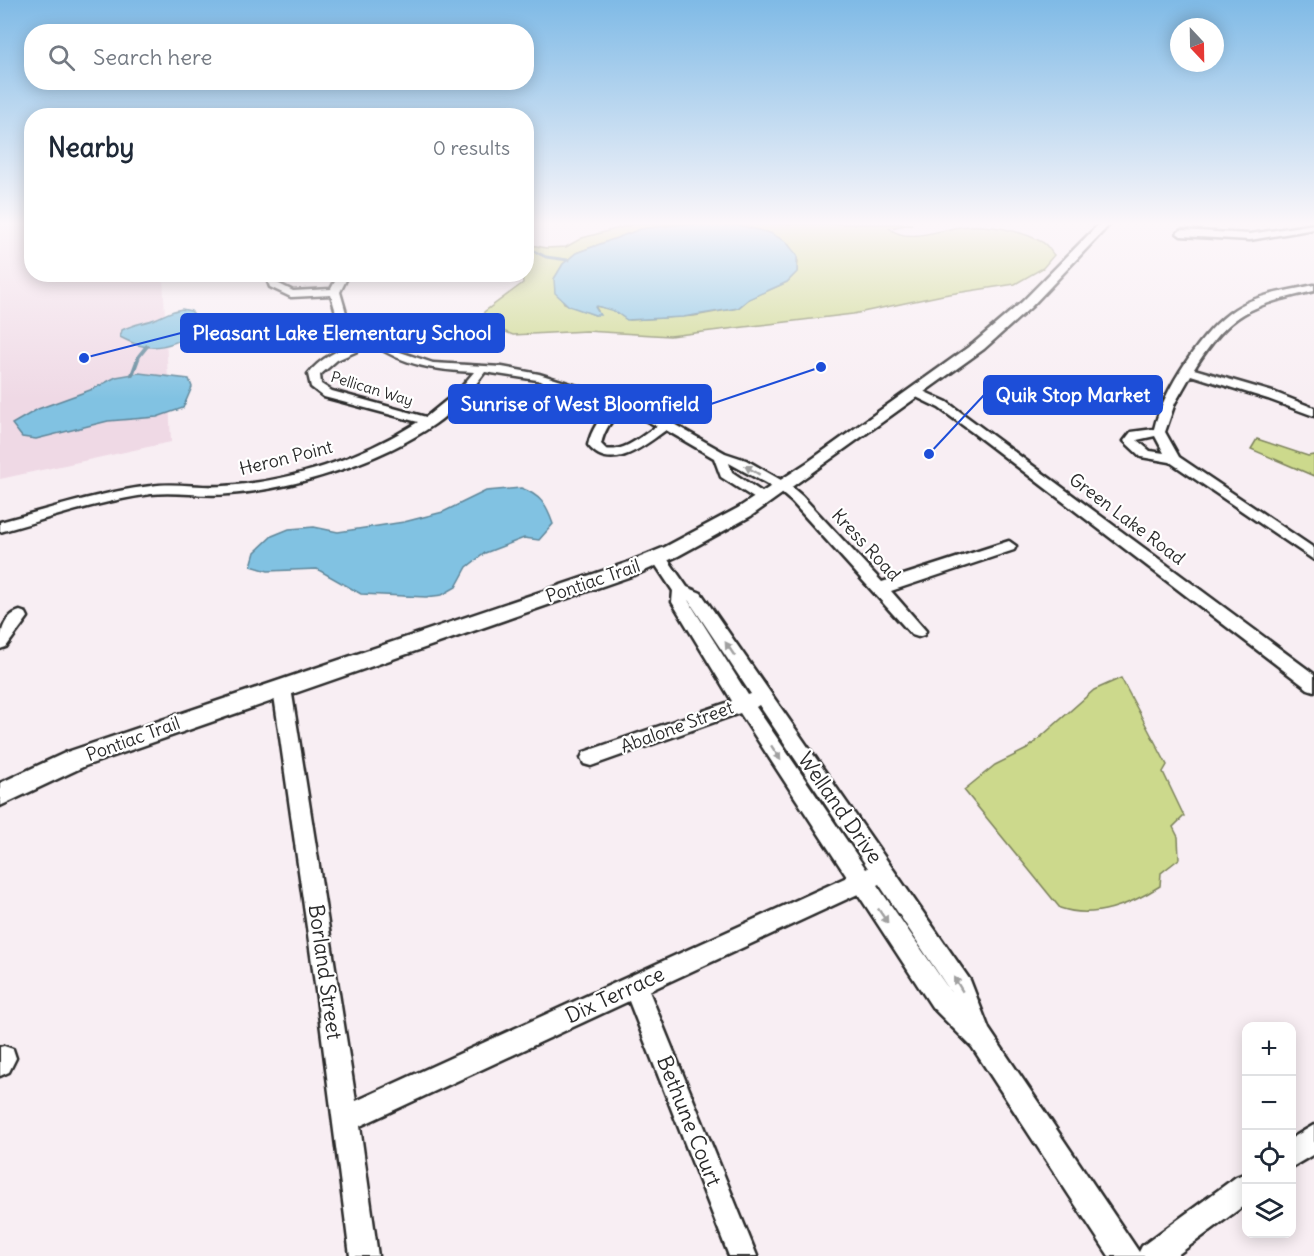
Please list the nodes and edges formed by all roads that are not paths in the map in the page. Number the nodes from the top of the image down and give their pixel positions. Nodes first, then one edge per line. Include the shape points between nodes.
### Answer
1 (272, 283) edge
2 (340, 283) edge
3 (1049, 283) edge
4 (1314, 288) edge
5 (335, 292) junction
6 (374, 340) junction
7 (482, 369) junction
8 (1189, 371) junction
9 (914, 391) junction
10 (621, 404) junction
11 (1314, 412) edge
12 (430, 422) junction
13 (666, 425) junction
14 (1159, 432) junction
15 (720, 456) junction
16 (1174, 459) junction
17 (783, 487) junction
18 (765, 499) junction
19 (0, 528) edge
20 (1009, 546) dead end
21 (1314, 555) edge
22 (659, 558) junction
23 (879, 589) junction
24 (20, 617) dead end
25 (918, 631) dead end
26 (0, 643) edge
27 (1314, 684) edge
28 (282, 688) junction
29 (754, 700) junction
30 (591, 758) dead end
31 (0, 795) edge
32 (884, 871) junction
33 (860, 882) junction
34 (635, 986) junction
35 (981, 1038) junction
36 (346, 1119) junction
37 (1314, 1138) edge
38 (1296, 1151) edge
39 (1242, 1190) edge
40 (364, 1256) edge
41 (743, 1256) edge
42 (1126, 1256) edge
43 (1152, 1256) edge

1 - 5 street via 291,294
2 - 5 street
3 - 9 main road, Pontiac Trail via 998,331
4 - 8 street via 1238,312 1218,329
5 - 6 street, Kress Road via 340,314
6 - 7 street, Kress Road via 412,361
6 - 12 street, Pellican Way via 322,363 314,374 315,385 328,394
7 - 10 street, Kress Road via 538,377
7 - 12 street, Heron Point via 465,393
8 - 11 street
8 - 14 street via 1173,393
9 - 17 main road, Pontiac Trail
9 - 27 street, Green Lake Road via 944,405
10 - 13 street, Kress Road
10 - 13 street via 597,435 597,450 606,454 625,453
12 - 19 street, Heron Point via 354,458 268,484 232,490 154,490 122,495
13 - 15 street, Kress Road
14 - 16 street
14 - 16 street via 1135,435 1130,441 1146,454
17 -> 15 street, Kress Road
15 - 18 street via 726,474
16 - 21 street
17 - 18 main road, Pontiac Trail
17 - 23 street, Kress Road
18 - 22 main road, Pontiac Trail via 720,528
20 - 23 street
22 - 28 main road, Pontiac Trail
22 - 29 street, Welland Drive via 681,591 680,602
23 - 25 street, Kress Road
24 - 26 street
28 - 31 main road, Pontiac Trail via 76,759
28 - 36 street, Borland Street
29 - 30 street, Abalone Street
29 - 32 street, Welland Drive
29 -> 33 street, Welland Drive
32 - 33 street, Dix Terrace
35 -> 32 street, Welland Drive via 962,988
33 - 34 street, Dix Terrace
33 -> 35 street, Welland Drive via 940,999
34 - 36 street, Dix Terrace
34 - 41 street, Bethune Court
35 - 42 street, Welland Drive
36 - 40 street, Borland Street
37 - 38 street
39 - 43 street

